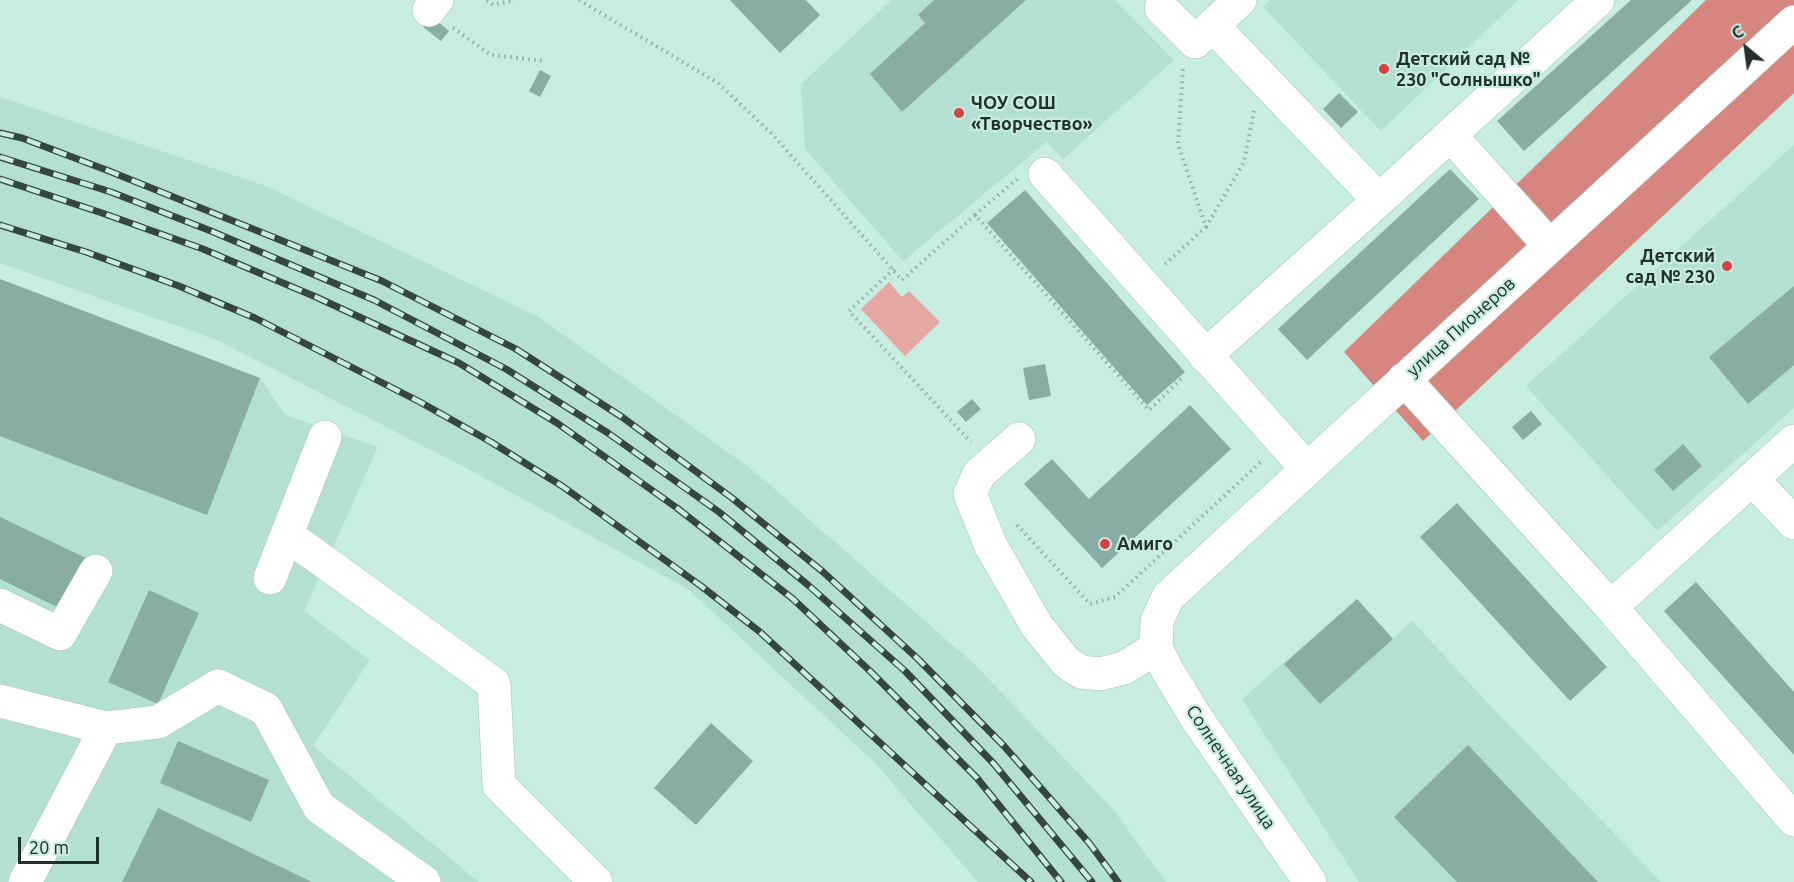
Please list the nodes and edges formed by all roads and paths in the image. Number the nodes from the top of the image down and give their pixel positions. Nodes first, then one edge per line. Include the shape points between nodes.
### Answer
1 (487, 0) edge
2 (515, 0) edge
3 (579, 0) edge
4 (1240, 0) edge
5 (1598, 0) edge
6 (433, 5) edge
7 (1171, 18) joint
8 (1794, 22) edge
9 (1214, 26) junction
10 (545, 61) dead end
11 (1262, 77) junction
12 (1450, 135) junction
13 (1045, 174) joint
14 (1379, 200) junction
15 (975, 215) junction
16 (1206, 227) junction
17 (1550, 246) junction
18 (894, 269) junction
19 (1142, 284) junction
20 (1205, 356) junction
21 (1404, 379) junction
22 (325, 437) dead end
23 (1019, 439) dead end
24 (1794, 441) edge
25 (1282, 442) junction
26 (991, 464) junction
27 (1307, 469) junction
28 (1753, 480) junction
29 (1015, 523) dead end
30 (1794, 523) edge
31 (287, 535) junction
32 (96, 571) dead end
33 (270, 578) dead end
34 (0, 605) edge
35 (1611, 607) junction
36 (1156, 648) junction
37 (0, 701) edge
38 (106, 728) junction
39 (1794, 819) edge
40 (25, 882) edge
41 (424, 882) edge
42 (596, 882) edge
43 (1310, 882) edge

1 - 2 path via 493,5
3 - 18 path via 718,83 772,134
4 - 9 street
5 - 12 street
6 - 10 path via 491,55
7 - 9 street via 1194,42
7 - 16 path via 1184,63 1178,144
8 - 17 street, улица Пионеров
9 - 11 street
11 - 14 street
11 - 16 path via 1244,162
12 - 14 street
12 - 17 street
13 - 15 path via 1036,162
13 - 19 street
14 - 20 street
15 - 18 path via 902,280
15 - 20 path via 1149,410
16 - 19 path
17 - 21 street, улица Пионеров
18 - 26 path via 849,311
19 - 20 street
20 - 25 street
21 - 27 street, улица Пионеров
21 - 35 street
22 - 31 street
23 - 26 street
24 - 28 street
25 - 27 street
25 - 29 path via 1115,597 1090,604
26 - 36 street via 969,494 991,546 1031,616 1066,662 1081,672 1100,674 1125,668
27 - 36 street, улица Пионеров via 1168,597 1157,621
28 - 30 street
28 - 35 street
31 - 33 street
31 - 42 street via 494,684 499,786
32 - 34 street via 60,634
35 - 39 street
36 - 43 street, Солнечная улица via 1197,720
37 - 38 street
38 - 40 street
38 - 41 street via 158,722 218,686 266,709 319,807

